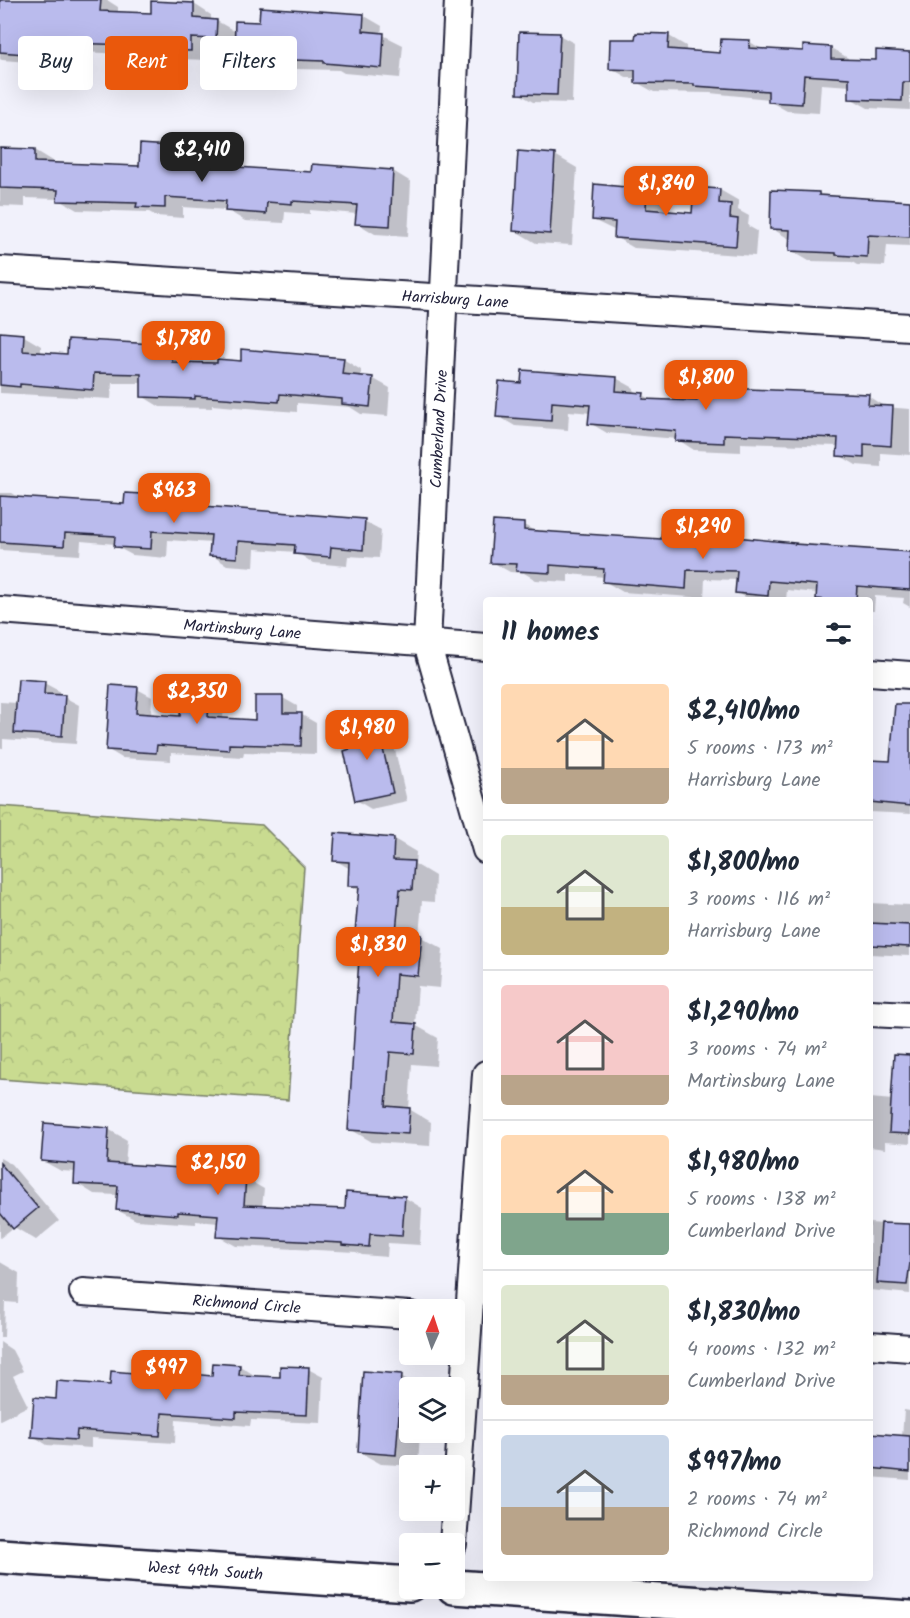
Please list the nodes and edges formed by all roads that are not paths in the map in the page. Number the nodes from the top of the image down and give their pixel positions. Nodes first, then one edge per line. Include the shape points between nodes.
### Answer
1 (458, 0) edge
2 (0, 270) edge
3 (444, 297) junction
4 (910, 327) edge
5 (0, 610) edge
6 (427, 643) junction
7 (483, 647) edge
8 (873, 672) edge
9 (910, 675) edge
10 (483, 839) edge
11 (873, 1013) edge
12 (910, 1015) edge
13 (483, 1120) edge
14 (83, 1292) dead end
15 (399, 1314) edge
16 (470, 1319) edge
17 (873, 1345) edge
18 (910, 1348) edge
19 (454, 1533) edge
20 (0, 1557) edge
21 (399, 1583) edge
22 (465, 1588) edge
23 (812, 1615) edge
24 (895, 1618) edge

1 - 3 street, Cumberland Drive
2 - 3 street, Harrisburg Lane
3 - 4 street, Harrisburg Lane
3 - 6 street, Cumberland Drive
5 - 6 street, Martinsburg Lane
6 - 7 street, Martinsburg Lane
6 - 10 street, Cumberland Drive
8 - 9 street
11 - 12 street
13 - 16 street
14 - 15 street, Richmond Circle
16 - 19 street
17 - 18 street
20 - 21 street, West 49th South
22 - 23 street
23 - 24 street

